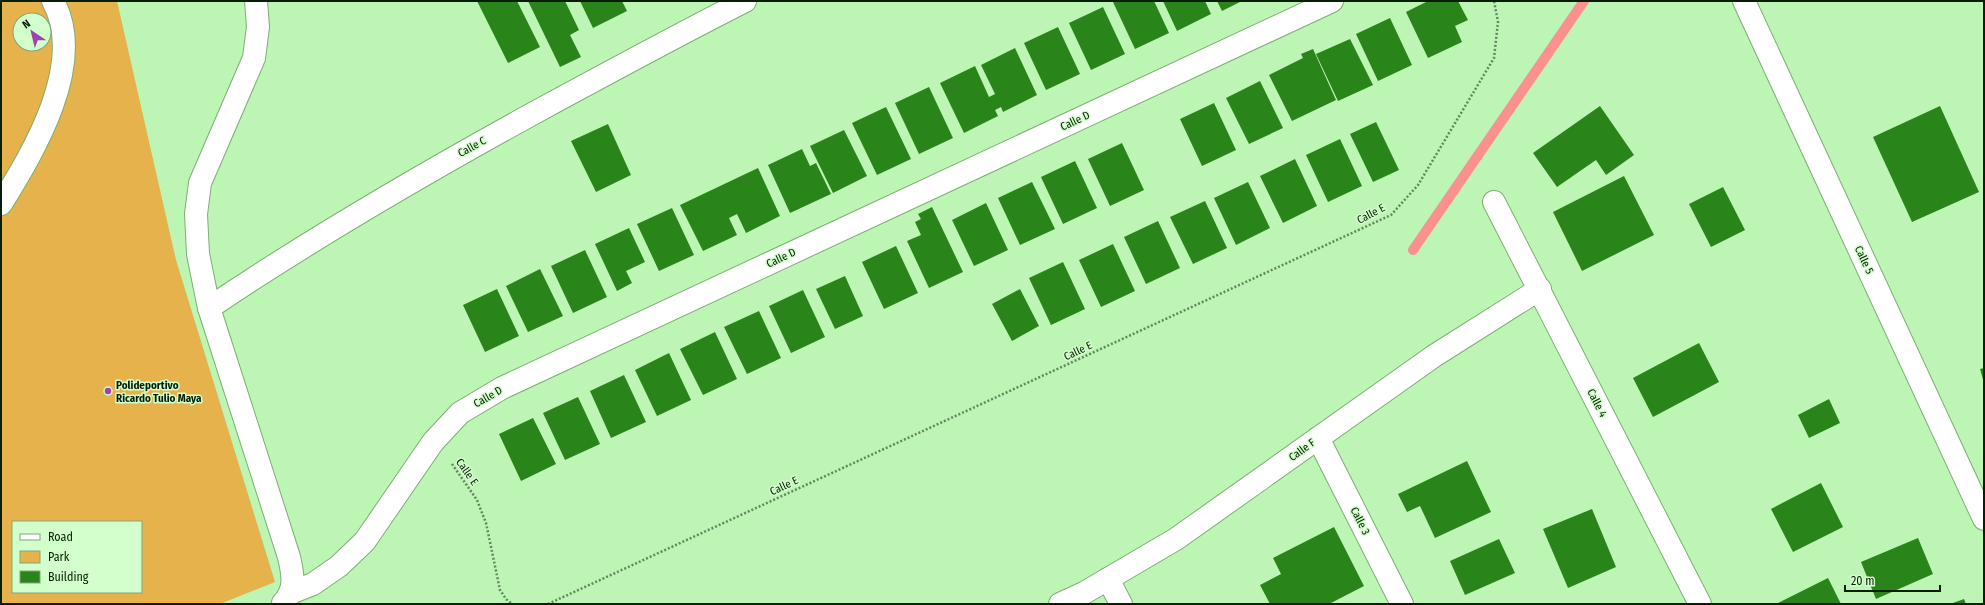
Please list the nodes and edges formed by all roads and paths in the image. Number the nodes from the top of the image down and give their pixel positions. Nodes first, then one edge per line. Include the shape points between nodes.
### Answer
1 (53, 1) edge
2 (256, 1) edge
3 (745, 1) edge
4 (1332, 1) edge
5 (1494, 1) edge
6 (1744, 1) edge
7 (1494, 202) dead end
8 (1, 204) edge
9 (1540, 289) junction
10 (209, 308) junction
11 (1318, 438) junction
12 (432, 442) junction
13 (1984, 519) edge
14 (1108, 579) junction
15 (285, 599) edge
16 (512, 604) edge
17 (548, 604) edge
18 (1060, 604) edge
19 (1121, 604) edge
20 (1402, 604) edge
21 (1700, 604) edge

1 - 8 street via 62,22 65,40 65,58 59,86 22,171
2 - 10 street via 258,27 254,58 200,183 196,214 198,254
3 - 10 street, Calle C via 667,40 430,170 283,259
4 - 12 street, Calle D via 502,388 460,413
5 - 17 path, Calle E via 1498,22 1494,58 1418,185 1391,214
6 - 13 street, Calle 5
7 - 9 street, Calle 4
9 - 11 street, Calle F via 1434,356
9 - 21 street, Calle 4
10 - 15 street via 289,557 293,583
11 - 14 street, Calle F via 1176,539
11 - 20 street, Calle 3
12 - 15 street, Calle D via 365,541 339,566 314,584
12 - 16 path, Calle E via 449,460 476,500 486,523 500,590
14 - 18 street, Calle F via 1084,594
14 - 19 street

